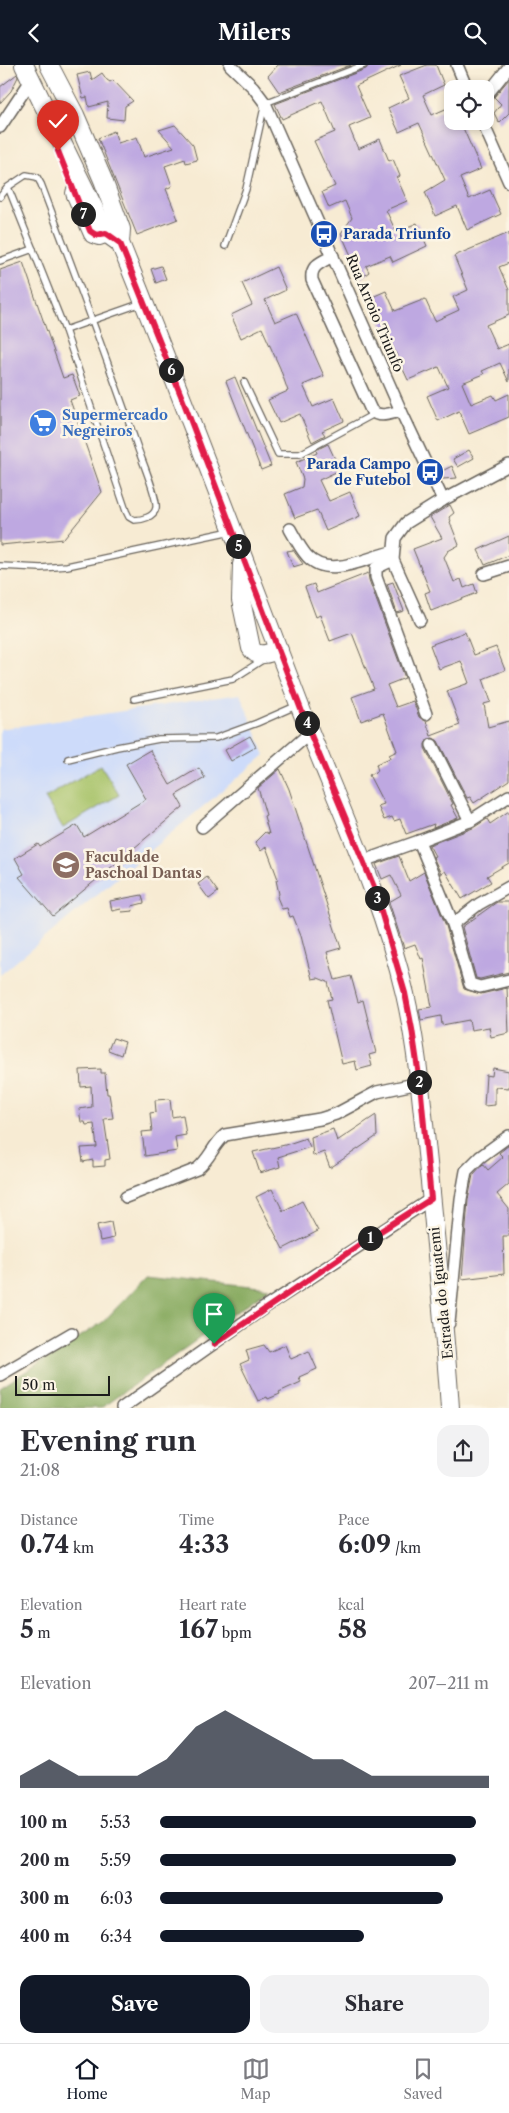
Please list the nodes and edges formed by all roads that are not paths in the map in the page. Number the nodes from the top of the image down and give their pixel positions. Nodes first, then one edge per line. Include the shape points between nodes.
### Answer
1 (49, 65) edge
2 (230, 65) edge
3 (364, 65) edge
4 (457, 65) edge
5 (509, 67) edge
6 (28, 72) edge
7 (463, 80) edge
8 (494, 86) edge
9 (66, 98) junction
10 (265, 103) junction
11 (0, 127) edge
12 (486, 130) edge
13 (509, 182) edge
14 (8, 187) junction
15 (0, 197) edge
16 (116, 235) junction
17 (225, 246) dead end
18 (33, 249) junction
19 (333, 256) junction
20 (0, 261) edge
21 (144, 302) junction
22 (94, 320) junction
23 (65, 329) junction
24 (244, 382) dead end
25 (401, 411) junction
26 (374, 414) junction
27 (509, 465) edge
28 (443, 500) junction
29 (290, 529) dead end
30 (233, 531) junction
31 (393, 556) junction
32 (242, 559) junction
33 (0, 566) edge
34 (509, 566) edge
35 (484, 574) dead end
36 (420, 620) dead end
37 (279, 650) junction
38 (134, 699) dead end
39 (300, 704) junction
40 (426, 714) dead end
41 (310, 733) junction
42 (432, 745) dead end
43 (68, 759) dead end
44 (509, 796) edge
45 (470, 821) junction
46 (202, 827) dead end
47 (419, 841) junction
48 (363, 861) junction
49 (509, 887) edge
50 (453, 924) junction
51 (509, 980) edge
52 (420, 1083) junction
53 (509, 1136) edge
54 (126, 1197) dead end
55 (431, 1199) junction
56 (72, 1333) dead end
57 (446, 1345) junction
58 (0, 1375) edge
59 (122, 1408) edge
60 (450, 1408) edge

1 - 9 main road, Estrada do Iguatemi
2 - 10 street, Rua Arroio Triunfo
3 - 10 lane
4 - 7 street
5 - 8 street
6 - 9 main road via 46,74
6 - 11 street
6 - 16 main road, Estrada do Iguatemi
9 - 16 main road, Estrada do Iguatemi via 91,150
10 - 17 lane via 246,189
10 - 19 street, Rua Arroio Triunfo
12 - 13 street
14 - 15 lane
14 - 18 lane
14 - 22 lane via 26,175 37,177
16 - 21 main road, Estrada do Iguatemi
18 - 20 lane
18 - 23 lane
19 - 25 street, Rua Arroio Triunfo
19 - 26 street via 312,269 312,280
21 - 22 lane
21 - 30 main road, Estrada do Iguatemi
22 - 23 lane
22 - 23 lane via 155,501 154,513 140,520 129,517 126,511
24 - 26 lane via 278,453 300,454
25 - 26 street via 380,416
25 - 28 street, Rua Arroio Triunfo
27 - 28 street
28 - 31 street via 406,523 394,538
29 - 31 street via 306,555 326,565 347,565
30 - 32 main road, Estrada do Iguatemi
30 - 33 lane via 67,566
31 - 36 street
31 - 40 street via 376,568 376,577
32 - 37 main road, Estrada do Iguatemi
32 - 37 main road via 241,600 251,648 256,654
34 - 35 street
37 - 38 lane via 233,679
37 - 39 main road, Estrada do Iguatemi
39 - 41 main road, Estrada do Iguatemi
39 - 43 lane via 216,737 159,739
41 - 46 street
41 - 48 main road, Estrada do Iguatemi
42 - 45 street
44 - 45 street
45 - 47 street
47 - 48 street
47 - 50 street
48 - 52 main road, Estrada do Iguatemi via 374,887 405,993
49 - 50 street
50 - 51 street via 470,983 480,987
52 - 54 street via 377,1092 320,1119 225,1135 197,1169
52 - 55 main road, Estrada do Iguatemi
53 - 57 street via 466,1171
55 - 57 main road, Estrada do Iguatemi
55 - 59 street via 264,1308
56 - 58 street
57 - 60 main road, Estrada do Iguatemi

